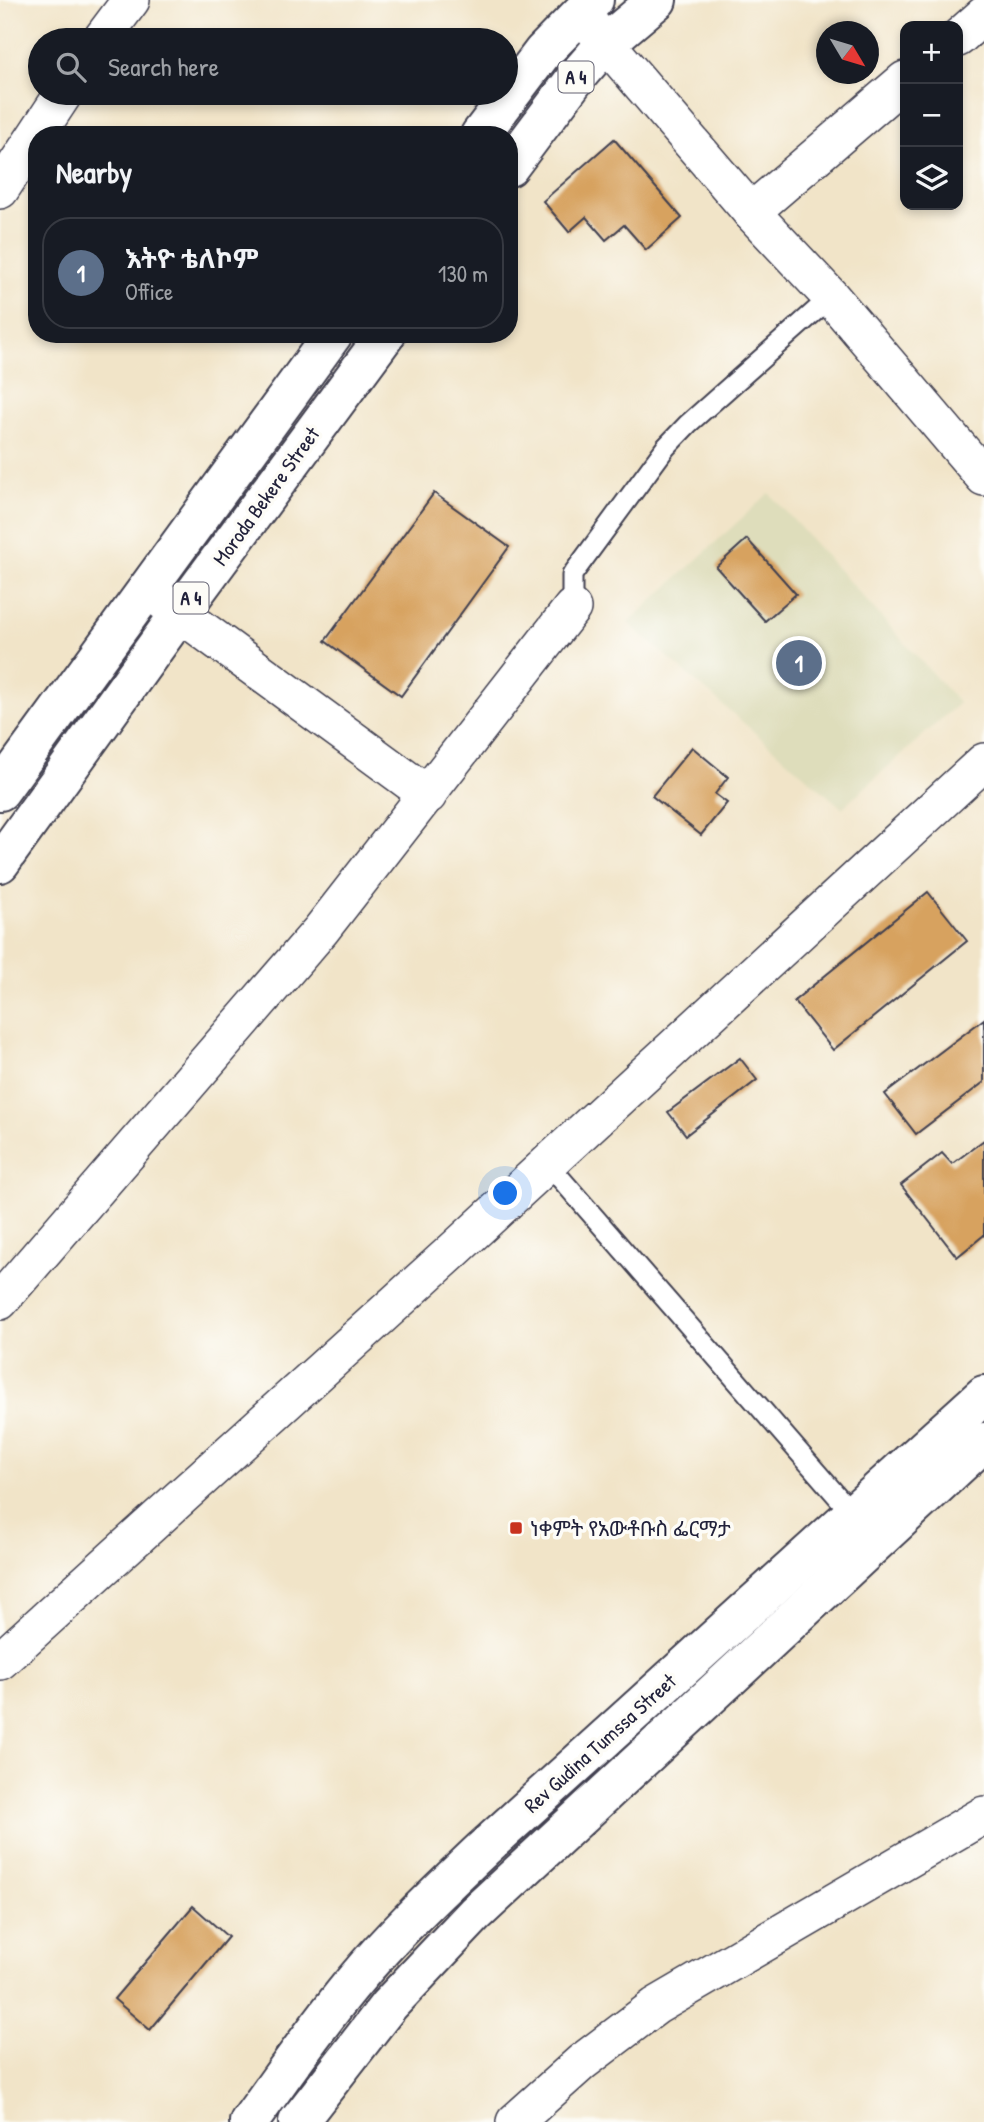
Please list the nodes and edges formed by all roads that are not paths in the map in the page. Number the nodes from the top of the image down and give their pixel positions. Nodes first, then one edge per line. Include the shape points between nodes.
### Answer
1 (131, 0) edge
2 (657, 0) edge
3 (587, 6) edge
4 (110, 28) edge
5 (606, 43) junction
6 (518, 84) edge
7 (900, 84) edge
8 (56, 105) edge
9 (502, 105) edge
10 (42, 126) edge
11 (487, 126) edge
12 (28, 148) edge
13 (518, 155) edge
14 (0, 190) edge
15 (751, 212) junction
16 (831, 297) junction
17 (326, 343) edge
18 (379, 343) edge
19 (984, 477) edge
20 (146, 588) junction
21 (572, 608) joint
22 (180, 613) junction
23 (984, 762) edge
24 (0, 791) edge
25 (428, 795) junction
26 (0, 863) edge
27 (548, 1164) junction
28 (0, 1301) edge
29 (979, 1421) edge
30 (865, 1528) junction
31 (0, 1661) edge
32 (984, 1815) edge
33 (249, 2122) edge
34 (298, 2122) edge
35 (515, 2122) edge

1 - 4 street
2 - 5 main road, A 4
3 - 5 street
3 - 6 main road, A 4
5 - 13 main road, A 4
5 - 15 street
7 - 15 street
8 - 10 street
9 - 11 main road, A 4
12 - 14 street
15 - 16 street
16 - 19 street
16 - 21 lane via 666,447 572,575
17 - 20 main road, Moroda Bekere Street / A 4
18 - 22 main road, Moroda Bekere Street / A 4
20 - 22 street
20 - 24 main road, Moroda Bekere Street / A 4
21 - 25 street
22 - 25 street
22 - 26 main road, Moroda Bekere Street / A 4
23 - 27 street
25 - 28 street via 321,930
27 - 30 lane
27 - 31 street
29 - 30 main road, Rev Gudina Tumssa Street
30 - 33 main road, Rev Gudina Tumssa Street via 483,1849 356,1978
30 - 34 main road, Rev Gudina Tumssa Street via 388,2005
32 - 35 street via 656,2006 582,2062

